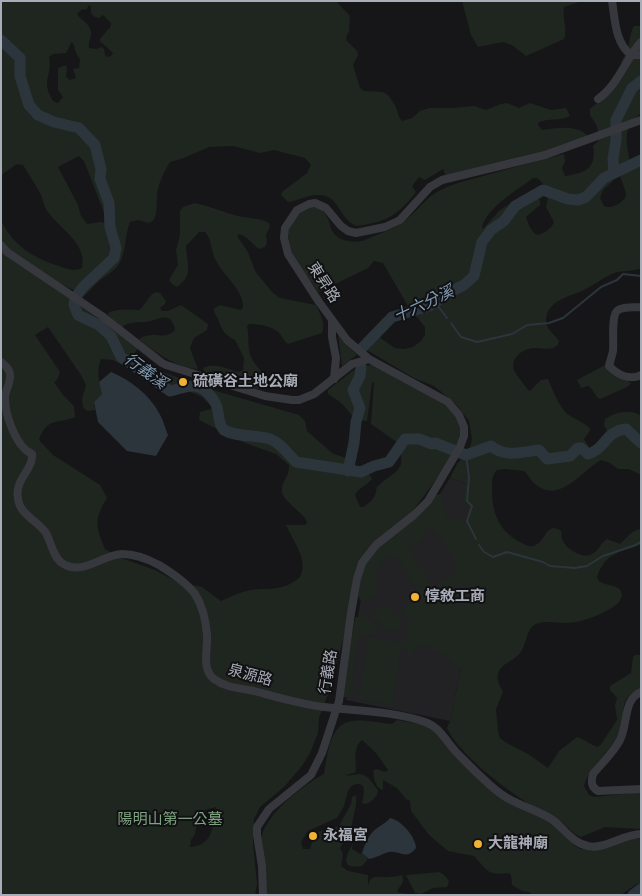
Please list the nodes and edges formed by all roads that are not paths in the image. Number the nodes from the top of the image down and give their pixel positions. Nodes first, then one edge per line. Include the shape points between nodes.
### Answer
1 (612, 1) edge
2 (641, 42) edge
3 (631, 54) junction
4 (641, 55) edge
5 (598, 99) dead end
6 (641, 120) edge
7 (1, 245) edge
8 (641, 307) edge
9 (332, 321) junction
10 (369, 359) junction
11 (1, 362) edge
12 (641, 375) edge
13 (334, 379) junction
14 (641, 692) edge
15 (335, 708) junction
16 (641, 789) edge
17 (641, 834) edge
18 (263, 895) edge

1 - 3 street via 619,40 625,51
2 - 3 street
3 - 4 street
3 - 5 street via 609,90
6 - 9 street, 東昇路 via 545,155 442,180 430,187 400,220 386,227 356,233 341,226 321,205 308,204 297,210 285,228 288,254
7 - 13 street via 6,252 102,316 162,363 281,400 299,400 319,391
8 - 12 street via 616,313 614,349 609,366 628,378
9 - 10 street via 347,340
9 - 13 street, 東昇路 via 336,358
10 - 13 street via 352,364
10 - 15 street, 行義路 via 448,402 459,415 464,436 428,500 376,545 362,563 339,701
11 - 15 street, 泉源路 via 10,375 5,398 11,426 26,452 32,454 31,463 18,488 20,505 46,533 62,564 84,567 122,554 146,558 174,576 196,596 207,634 206,667 211,676 228,686
14 - 16 street via 629,702 619,742 593,774 592,780 598,791
15 - 17 street, 泉源路 via 395,716 436,727 457,753 501,794 552,820 578,843 590,847
15 - 18 street, 行義路 via 322,754 313,771 269,809 258,827

